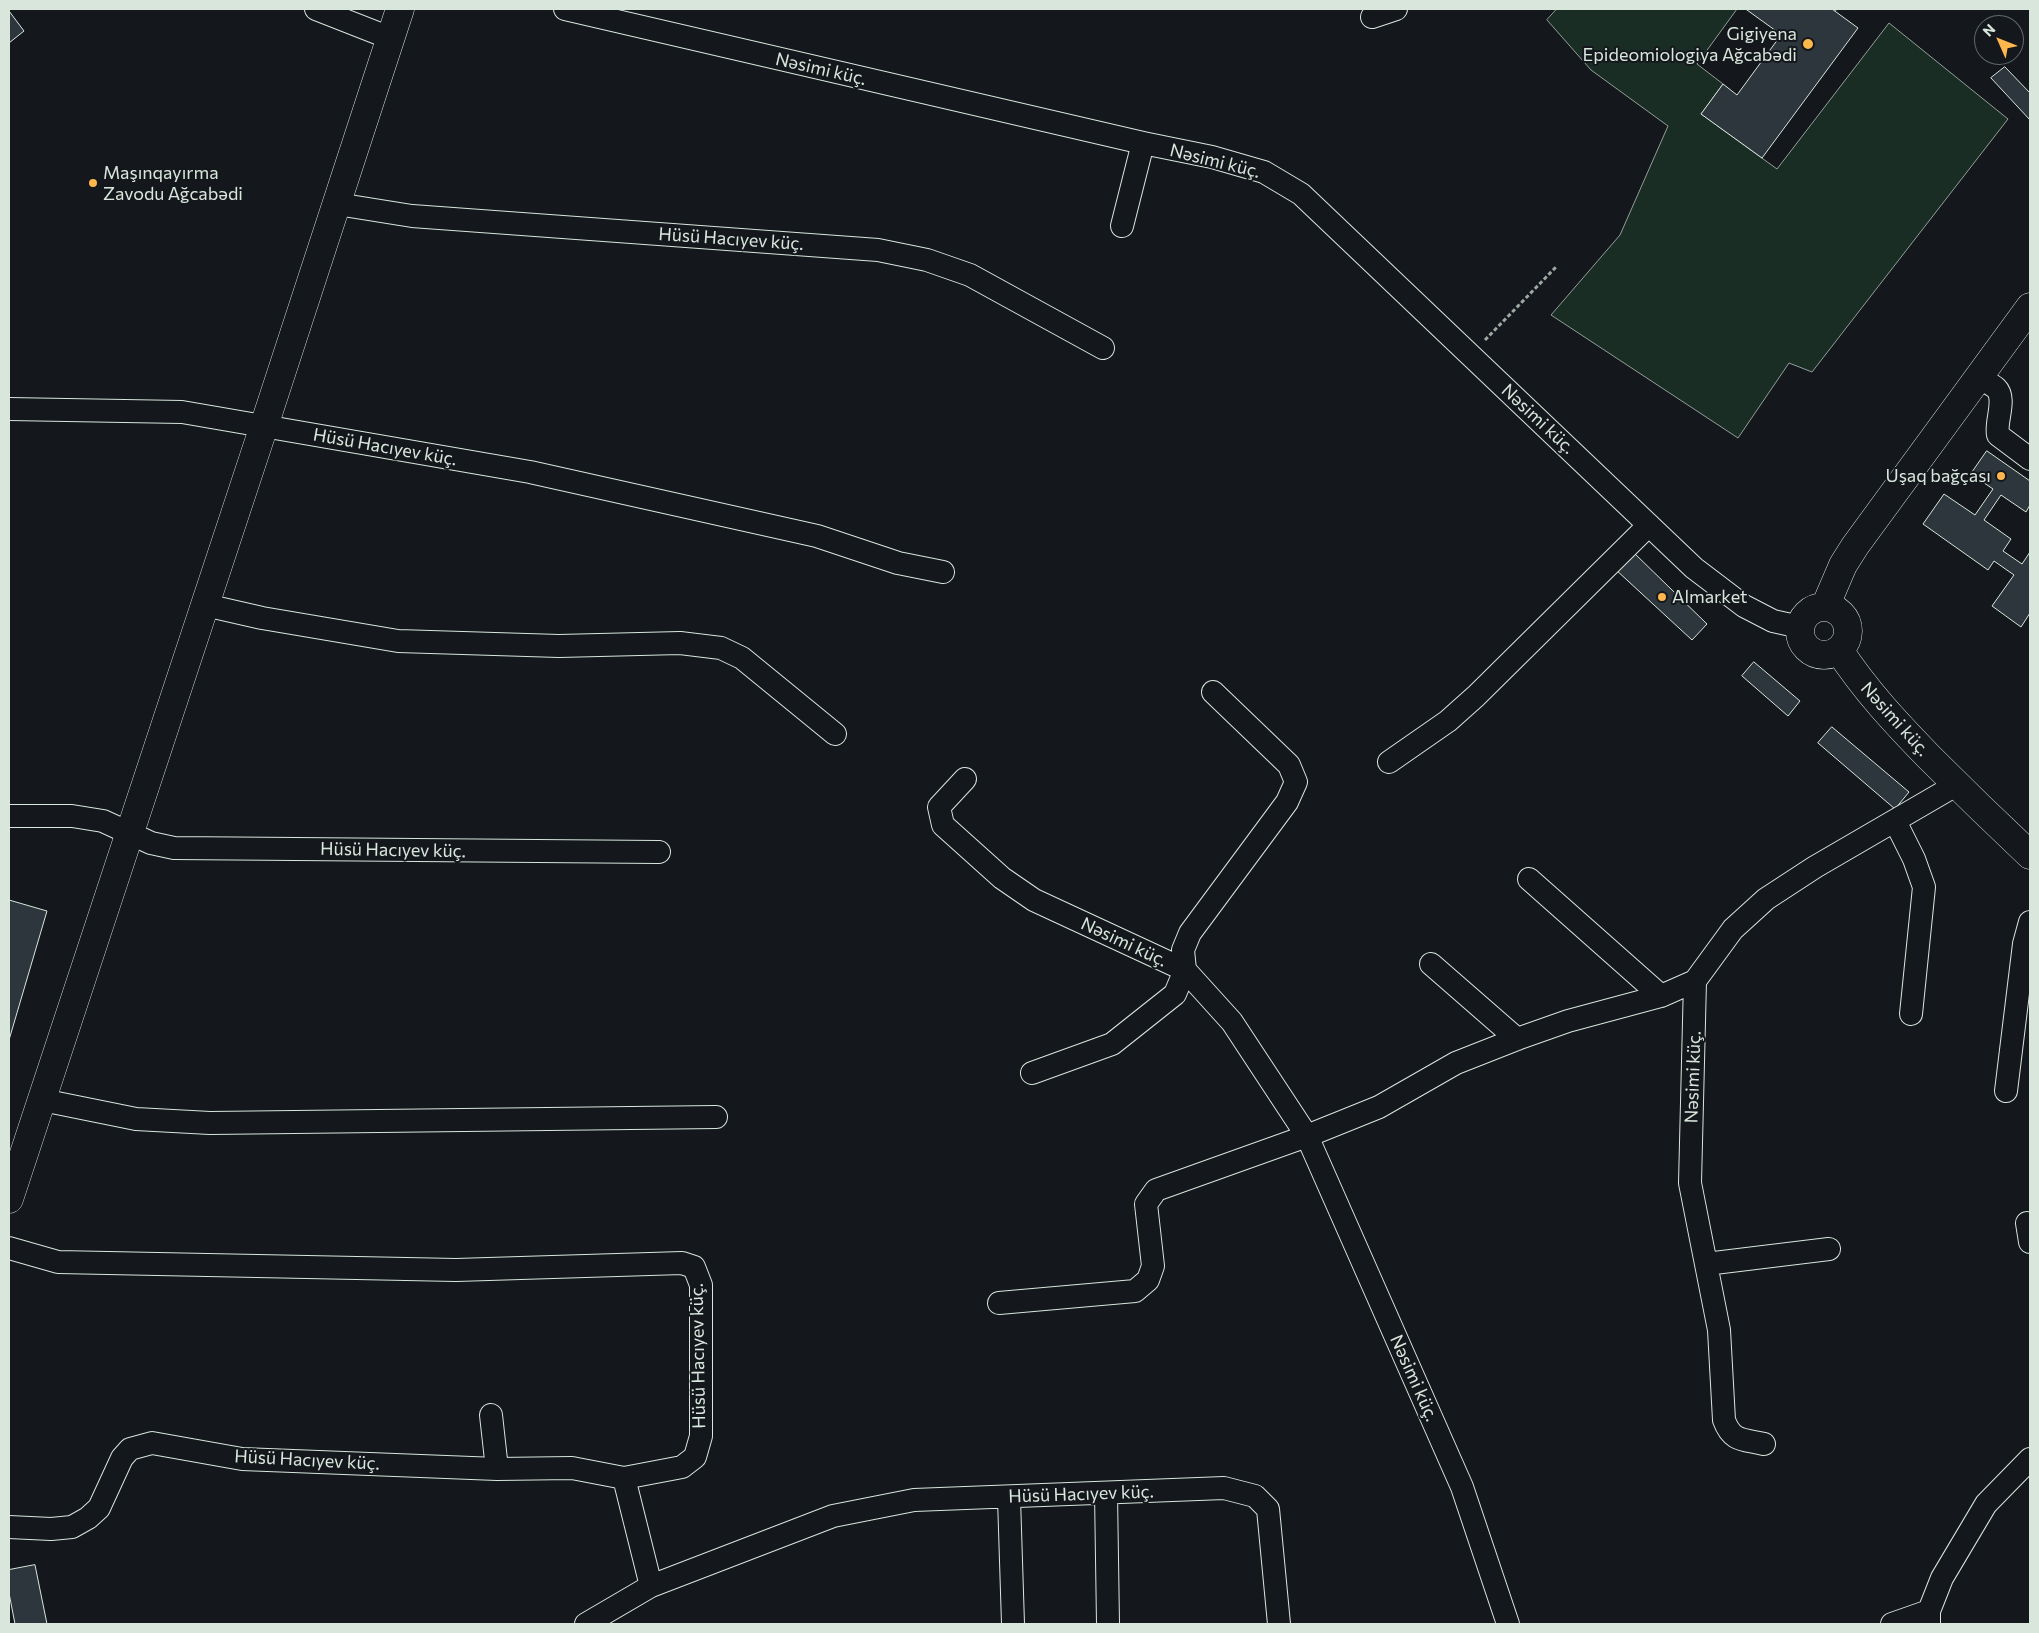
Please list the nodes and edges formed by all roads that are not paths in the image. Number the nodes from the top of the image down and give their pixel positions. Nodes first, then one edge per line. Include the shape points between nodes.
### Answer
1 (316, 9) edge
2 (400, 9) edge
3 (565, 9) edge
4 (1396, 9) edge
5 (1372, 16) dead end
6 (390, 38) junction
7 (1142, 144) junction
8 (337, 204) junction
9 (1122, 226) dead end
10 (2030, 307) edge
11 (1103, 348) dead end
12 (1979, 378) junction
13 (9, 411) edge
14 (264, 426) junction
15 (2030, 459) edge
16 (1649, 525) junction
17 (943, 572) dead end
18 (205, 605) junction
19 (1825, 607) junction
20 (1800, 627) junction
21 (1839, 650) junction
22 (1213, 692) dead end
23 (835, 734) dead end
24 (1389, 762) dead end
25 (965, 779) dead end
26 (1956, 784) junction
27 (9, 816) edge
28 (1895, 821) junction
29 (129, 833) junction
30 (660, 852) dead end
31 (2030, 855) edge
32 (1529, 879) dead end
33 (2030, 922) edge
34 (1431, 964) dead end
35 (1184, 970) junction
36 (1695, 981) junction
37 (1661, 996) junction
38 (1911, 1014) dead end
39 (1517, 1039) junction
40 (1032, 1073) dead end
41 (2006, 1091) dead end
42 (42, 1100) junction
43 (716, 1117) dead end
44 (1307, 1136) junction
45 (9, 1199) edge
46 (9, 1248) edge
47 (1829, 1249) dead end
48 (1706, 1264) junction
49 (999, 1303) dead end
50 (491, 1414) dead end
51 (1764, 1444) dead end
52 (2030, 1459) edge
53 (497, 1469) junction
54 (624, 1478) junction
55 (1106, 1493) junction
56 (1009, 1498) junction
57 (9, 1527) edge
58 (651, 1586) junction
59 (1929, 1618) edge
60 (586, 1624) edge
61 (1012, 1624) edge
62 (1108, 1624) edge
63 (1279, 1624) edge
64 (1508, 1624) edge
65 (1892, 1624) edge

1 - 6 street
2 - 6 main road
3 - 7 street, Nəsimi küç.
4 - 5 street
6 - 8 main road
7 - 9 street
7 - 16 street, Nəsimi küç. via 1212,157 1264,172 1301,194
8 - 11 street, Hüsü Hacıyev küç. via 412,216 878,250 927,260 970,275
8 - 14 main road
10 - 12 main road
12 - 15 street via 1996,389 2000,397 1998,435
12 - 19 main road via 1854,546
13 - 14 street, Hüsü Hacıyev küç. via 182,412
14 - 17 street, Hüsü Hacıyev küç. via 530,472 817,536 898,563
14 - 18 main road
16 - 20 street, Nəsimi küç. via 1694,568 1744,606 1773,621
16 - 24 street via 1476,696 1448,721
18 - 23 street via 398,641 559,646 680,642 721,648 742,658
18 - 29 main road
19 - 20 main road via 1814,609 1804,617
19 - 21 main road via 1836,610 1848,629
20 - 21 main road via 1801,639 1817,654 1828,655
21 - 26 main road, Nəsimi küç. via 1881,707
22 - 35 street via 1289,765 1296,782 1287,802 1190,933 1183,950
25 - 35 street, Nəsimi küç. via 939,807 943,825 1002,878 1034,900
26 - 28 street
26 - 31 main road, Nəsimi küç.
27 - 29 street, Hüsü Hacıyev küç. via 72,816 103,821
28 - 36 street via 1766,898 1733,929
28 - 38 street via 1924,886
29 - 30 street, Hüsü Hacıyev küç. via 151,843 174,848
29 - 42 main road
32 - 37 street
33 - 41 street via 2024,944
34 - 39 street
35 - 40 street via 1175,994 1112,1044
35 - 44 street, Nəsimi küç. via 1232,1022
36 - 37 street
36 - 48 street, Nəsimi küç. via 1690,1183
37 - 39 street via 1568,1021
39 - 44 street via 1456,1063 1379,1107
42 - 43 street via 136,1119 210,1124
42 - 45 main road
44 - 49 street via 1156,1190 1146,1204 1152,1266 1148,1280 1135,1291
44 - 64 street, Nəsimi küç. via 1462,1487
46 - 54 street, Hüsü Hacıyev küç. via 58,1262 456,1270 682,1263 694,1267 700,1285 701,1436 695,1457 682,1467
47 - 48 street
48 - 51 street, Nəsimi küç. via 1719,1330 1724,1420 1728,1431 1736,1438
50 - 53 street
52 - 59 street via 1986,1504 1942,1578
53 - 54 street, Hüsü Hacıyev küç. via 572,1468
53 - 57 street, Hüsü Hacıyev küç. via 242,1459 152,1442 130,1449 122,1458 100,1508 88,1518 72,1527
54 - 58 street
55 - 56 street, Hüsü Hacıyev küç.
55 - 62 street
55 - 63 street, Hüsü Hacıyev küç. via 1224,1488 1255,1496 1268,1509
56 - 58 street, Hüsü Hacıyev küç. via 914,1500 832,1516
56 - 61 street
58 - 60 street, Hüsü Hacıyev küç.
59 - 65 street

